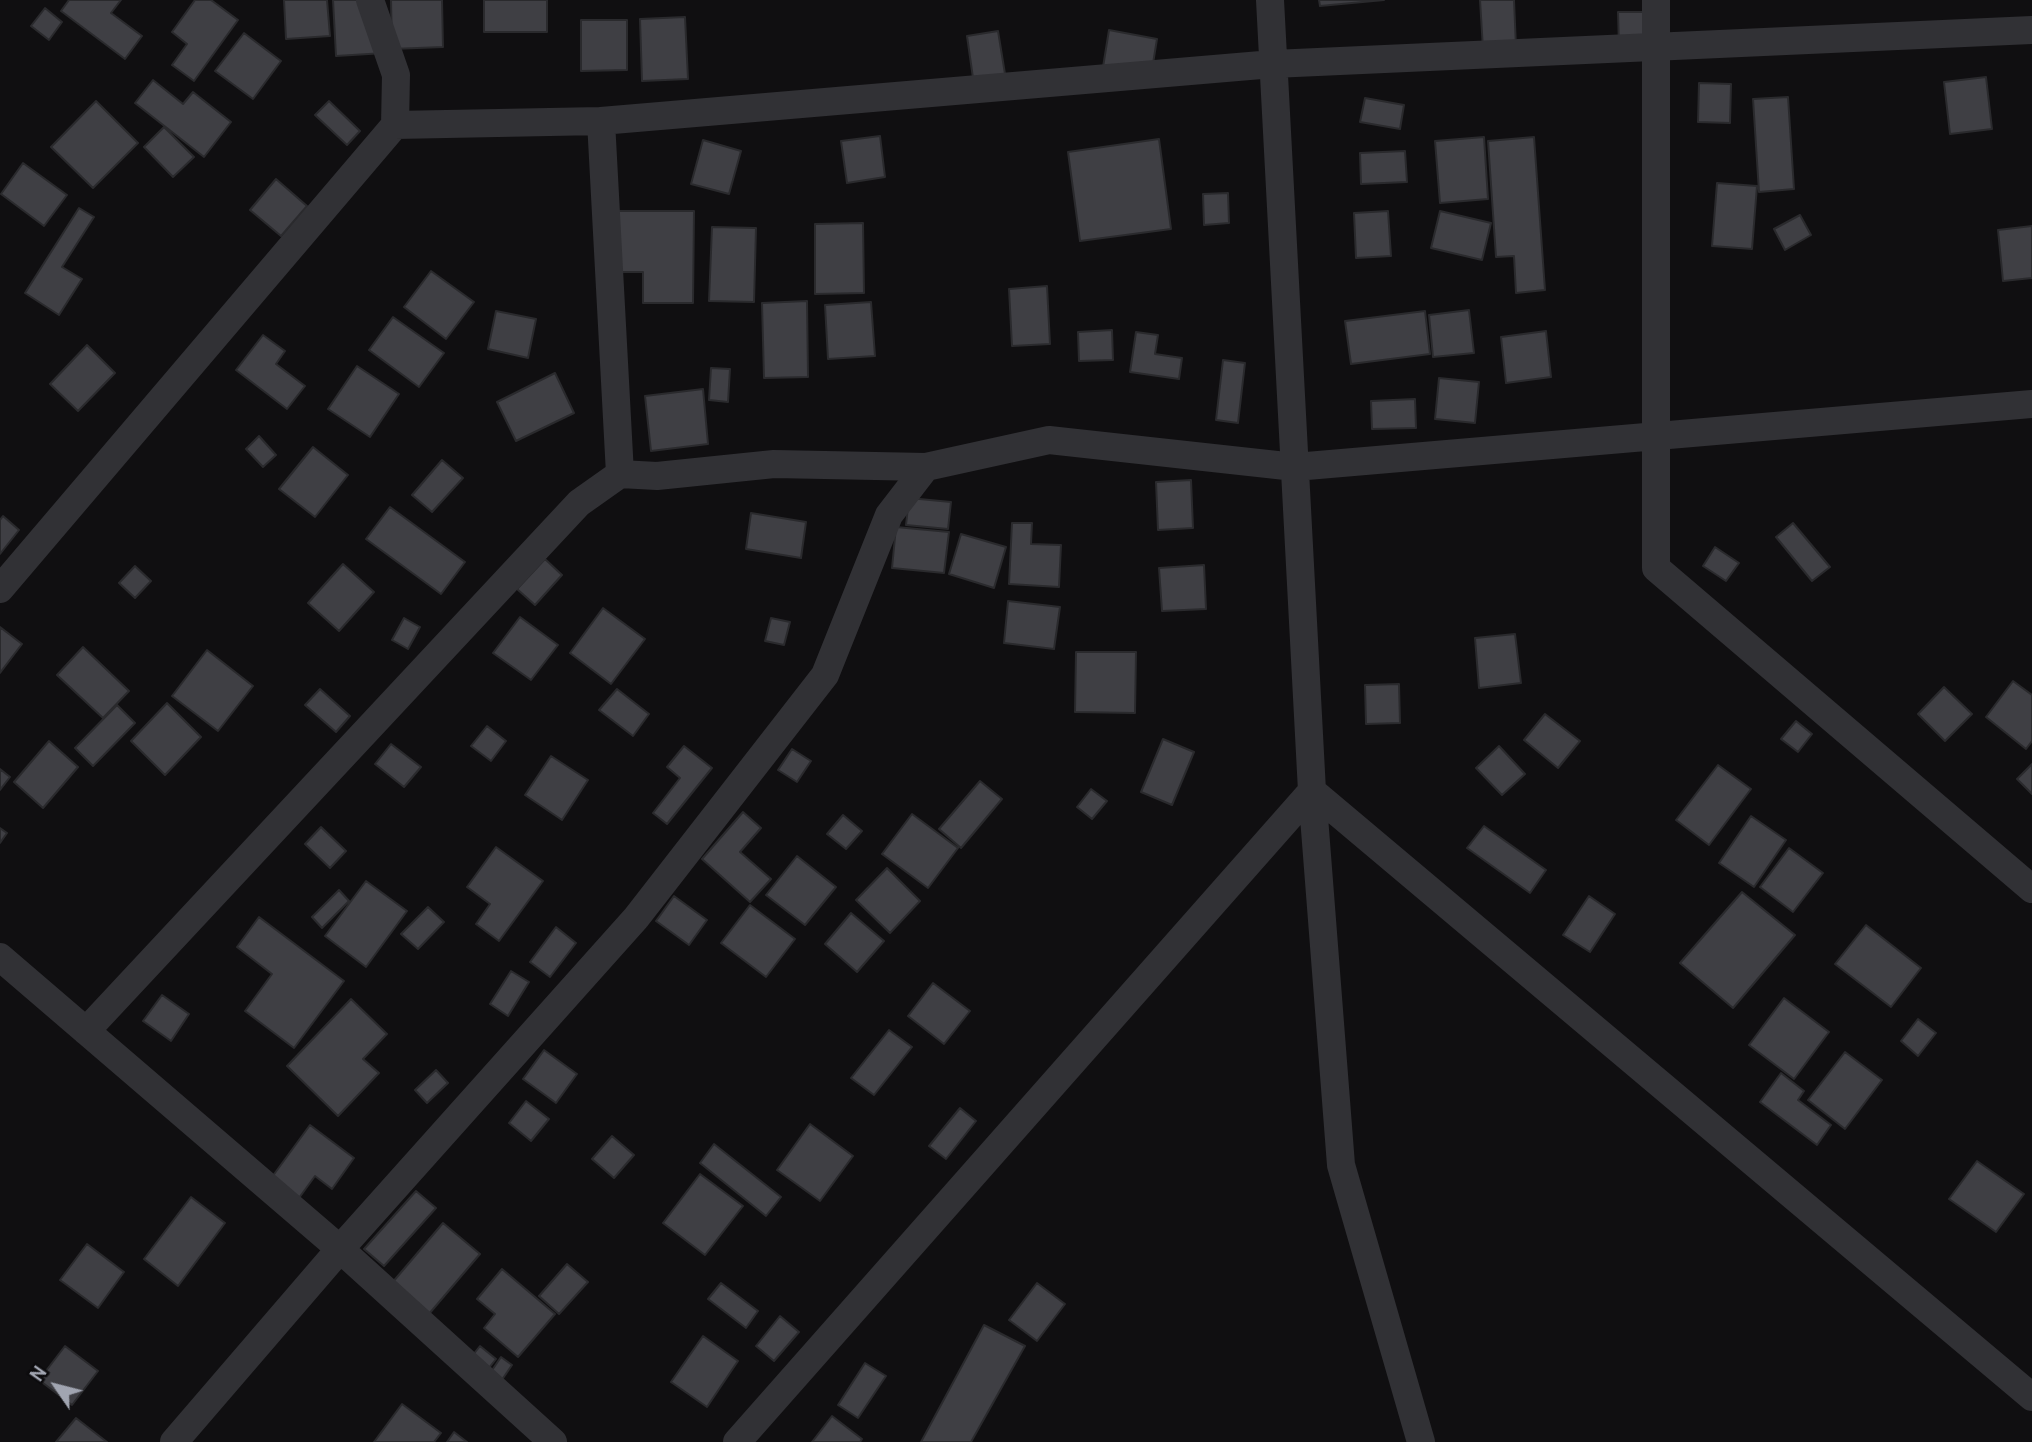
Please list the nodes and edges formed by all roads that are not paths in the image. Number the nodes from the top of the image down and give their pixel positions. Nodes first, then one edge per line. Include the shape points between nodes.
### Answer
1 (370, 0) edge
2 (1270, 0) edge
3 (1656, 0) edge
4 (2032, 30) edge
5 (1656, 47) junction
6 (1273, 64) junction
7 (601, 121) junction
8 (395, 125) junction
9 (2032, 404) edge
10 (1656, 437) junction
11 (926, 467) junction
12 (1295, 467) junction
13 (620, 474) junction
14 (0, 589) edge
15 (1312, 791) junction
16 (2032, 889) edge
17 (0, 957) edge
18 (86, 1031) junction
19 (340, 1249) junction
20 (2032, 1397) edge
21 (174, 1442) edge
22 (553, 1442) edge
23 (737, 1442) edge
24 (1421, 1442) edge

1 - 8 street via 396,75
2 - 6 street
3 - 5 street
4 - 5 street
5 - 6 street
5 - 10 street
6 - 7 street
6 - 12 street
7 - 8 street
7 - 13 street
8 - 14 street
9 - 10 street
10 - 12 street
10 - 16 street via 1657,568
11 - 12 street via 1049,440
11 - 13 street via 774,464 657,477
11 - 19 street via 889,515 825,675 636,918
12 - 15 street
13 - 18 street via 579,503
15 - 20 street
15 - 23 street
15 - 24 street via 1341,1165
17 - 18 street
18 - 19 street
19 - 21 street
19 - 22 street

